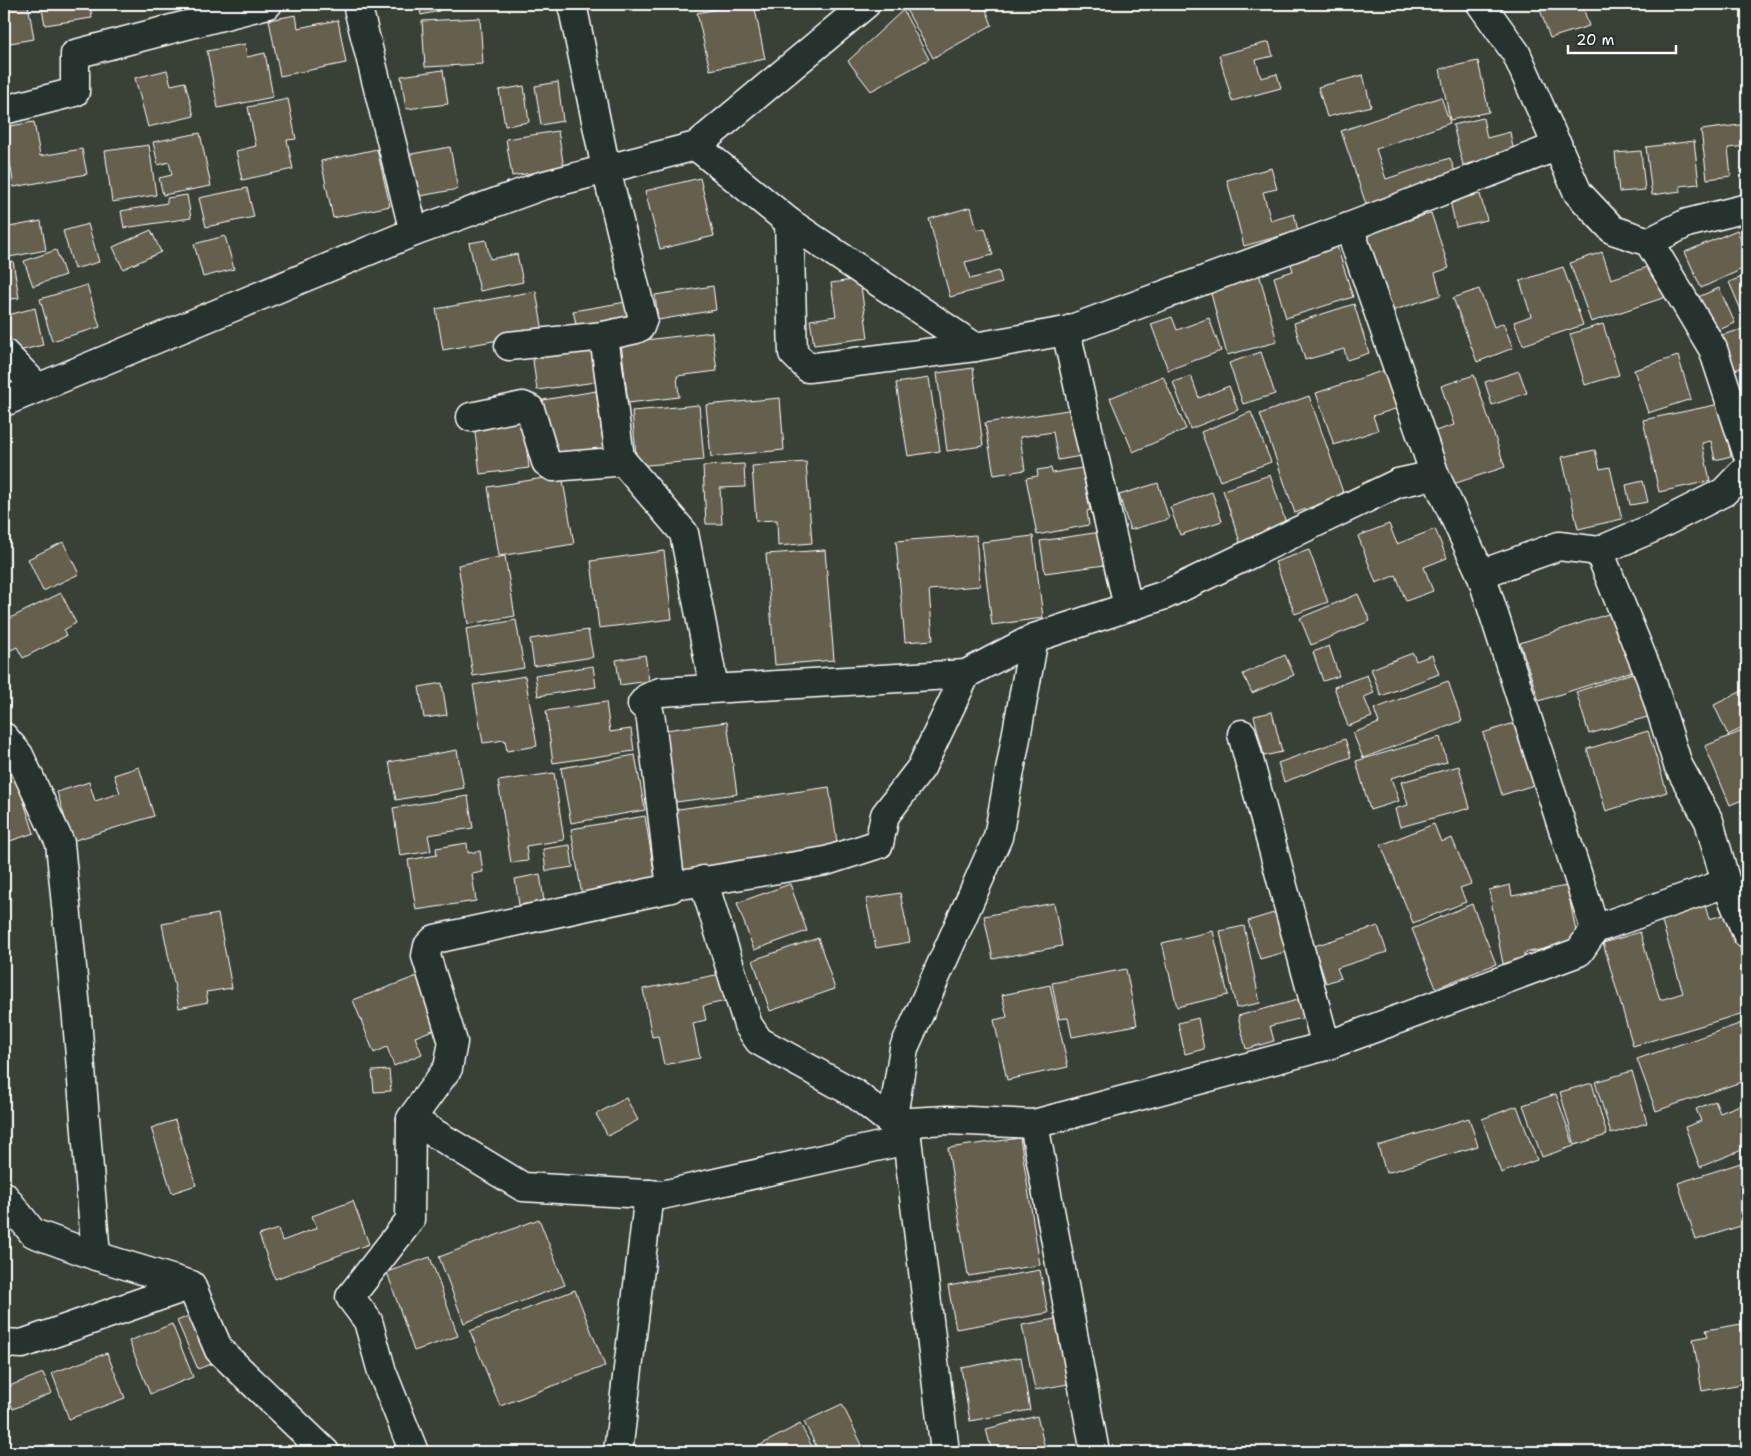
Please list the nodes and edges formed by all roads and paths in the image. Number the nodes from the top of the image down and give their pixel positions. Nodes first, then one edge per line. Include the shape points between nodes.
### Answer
1 (268, 4) edge
2 (357, 4) edge
3 (572, 4) edge
4 (866, 4) edge
5 (1481, 4) edge
6 (4, 110) edge
7 (696, 146) junction
8 (1558, 146) junction
9 (606, 169) junction
10 (1747, 208) edge
11 (789, 222) junction
12 (1349, 227) junction
13 (414, 232) junction
14 (1649, 242) junction
15 (1066, 331) junction
16 (604, 336) junction
17 (509, 346) dead end
18 (975, 347) junction
19 (4, 353) edge
20 (37, 387) junction
21 (4, 402) edge
22 (471, 416) dead end
23 (1747, 453) edge
24 (620, 458) junction
25 (1747, 468) edge
26 (1435, 475) junction
27 (1599, 552) junction
28 (1481, 574) junction
29 (1128, 607) junction
30 (1034, 638) junction
31 (966, 674) junction
32 (714, 687) junction
33 (1242, 734) dead end
34 (4, 738) edge
35 (703, 880) junction
36 (1726, 884) junction
37 (671, 888) junction
38 (1595, 929) junction
39 (1747, 934) edge
40 (1326, 1046) junction
41 (411, 1118) junction
42 (1034, 1124) junction
43 (901, 1128) junction
44 (649, 1194) junction
45 (4, 1196) edge
46 (96, 1256) junction
47 (191, 1285) junction
48 (5, 1343) edge
49 (325, 1452) edge
50 (414, 1452) edge
51 (618, 1452) edge
52 (945, 1452) edge
53 (1095, 1452) edge

1 - 6 street via 75,54 76,92
2 - 13 street
3 - 9 street
4 - 7 street
5 - 8 street via 1516,53
7 - 9 street
7 - 11 street
8 - 12 street
8 - 14 street via 1578,193 1612,230
9 - 13 street via 541,186
9 - 16 street via 643,319 636,329
10 - 14 street via 1687,223
11 - 18 street
11 - 18 street via 793,354 808,368
12 - 15 street
12 - 26 street
13 - 20 street
14 - 23 street via 1713,349
15 - 18 street
15 - 29 street
16 - 17 street
16 - 24 street
19 - 20 street
20 - 21 street
22 - 24 street via 528,407 546,462 553,467 614,462
24 - 32 street via 684,533
25 - 27 street via 1724,492
26 - 28 street
26 - 29 street via 1398,483 1165,594
27 - 28 street via 1558,546
27 - 36 street via 1650,679 1678,765 1709,821
28 - 38 street
29 - 30 street
30 - 31 street
30 - 43 street via 998,837 904,1048
31 - 32 street
31 - 35 street via 921,768 885,815 879,844 826,861
32 - 37 street via 660,692 642,704 649,711 651,720
33 - 40 street
34 - 46 street via 19,755 60,843
35 - 37 street
35 - 43 street via 752,1033 759,1042 854,1093
36 - 38 street
36 - 39 street
37 - 41 street via 435,939 428,946 426,956 453,1042 452,1053 448,1068
38 - 40 street via 1580,952
40 - 42 street
41 - 44 street via 522,1187
41 - 50 street via 410,1220 350,1296 368,1321 382,1372
42 - 43 street via 947,1120
42 - 53 street
43 - 44 street via 662,1195
43 - 52 street
44 - 51 street
45 - 46 street via 32,1233
46 - 47 street
47 - 48 street via 22,1344
47 - 49 street via 219,1350

